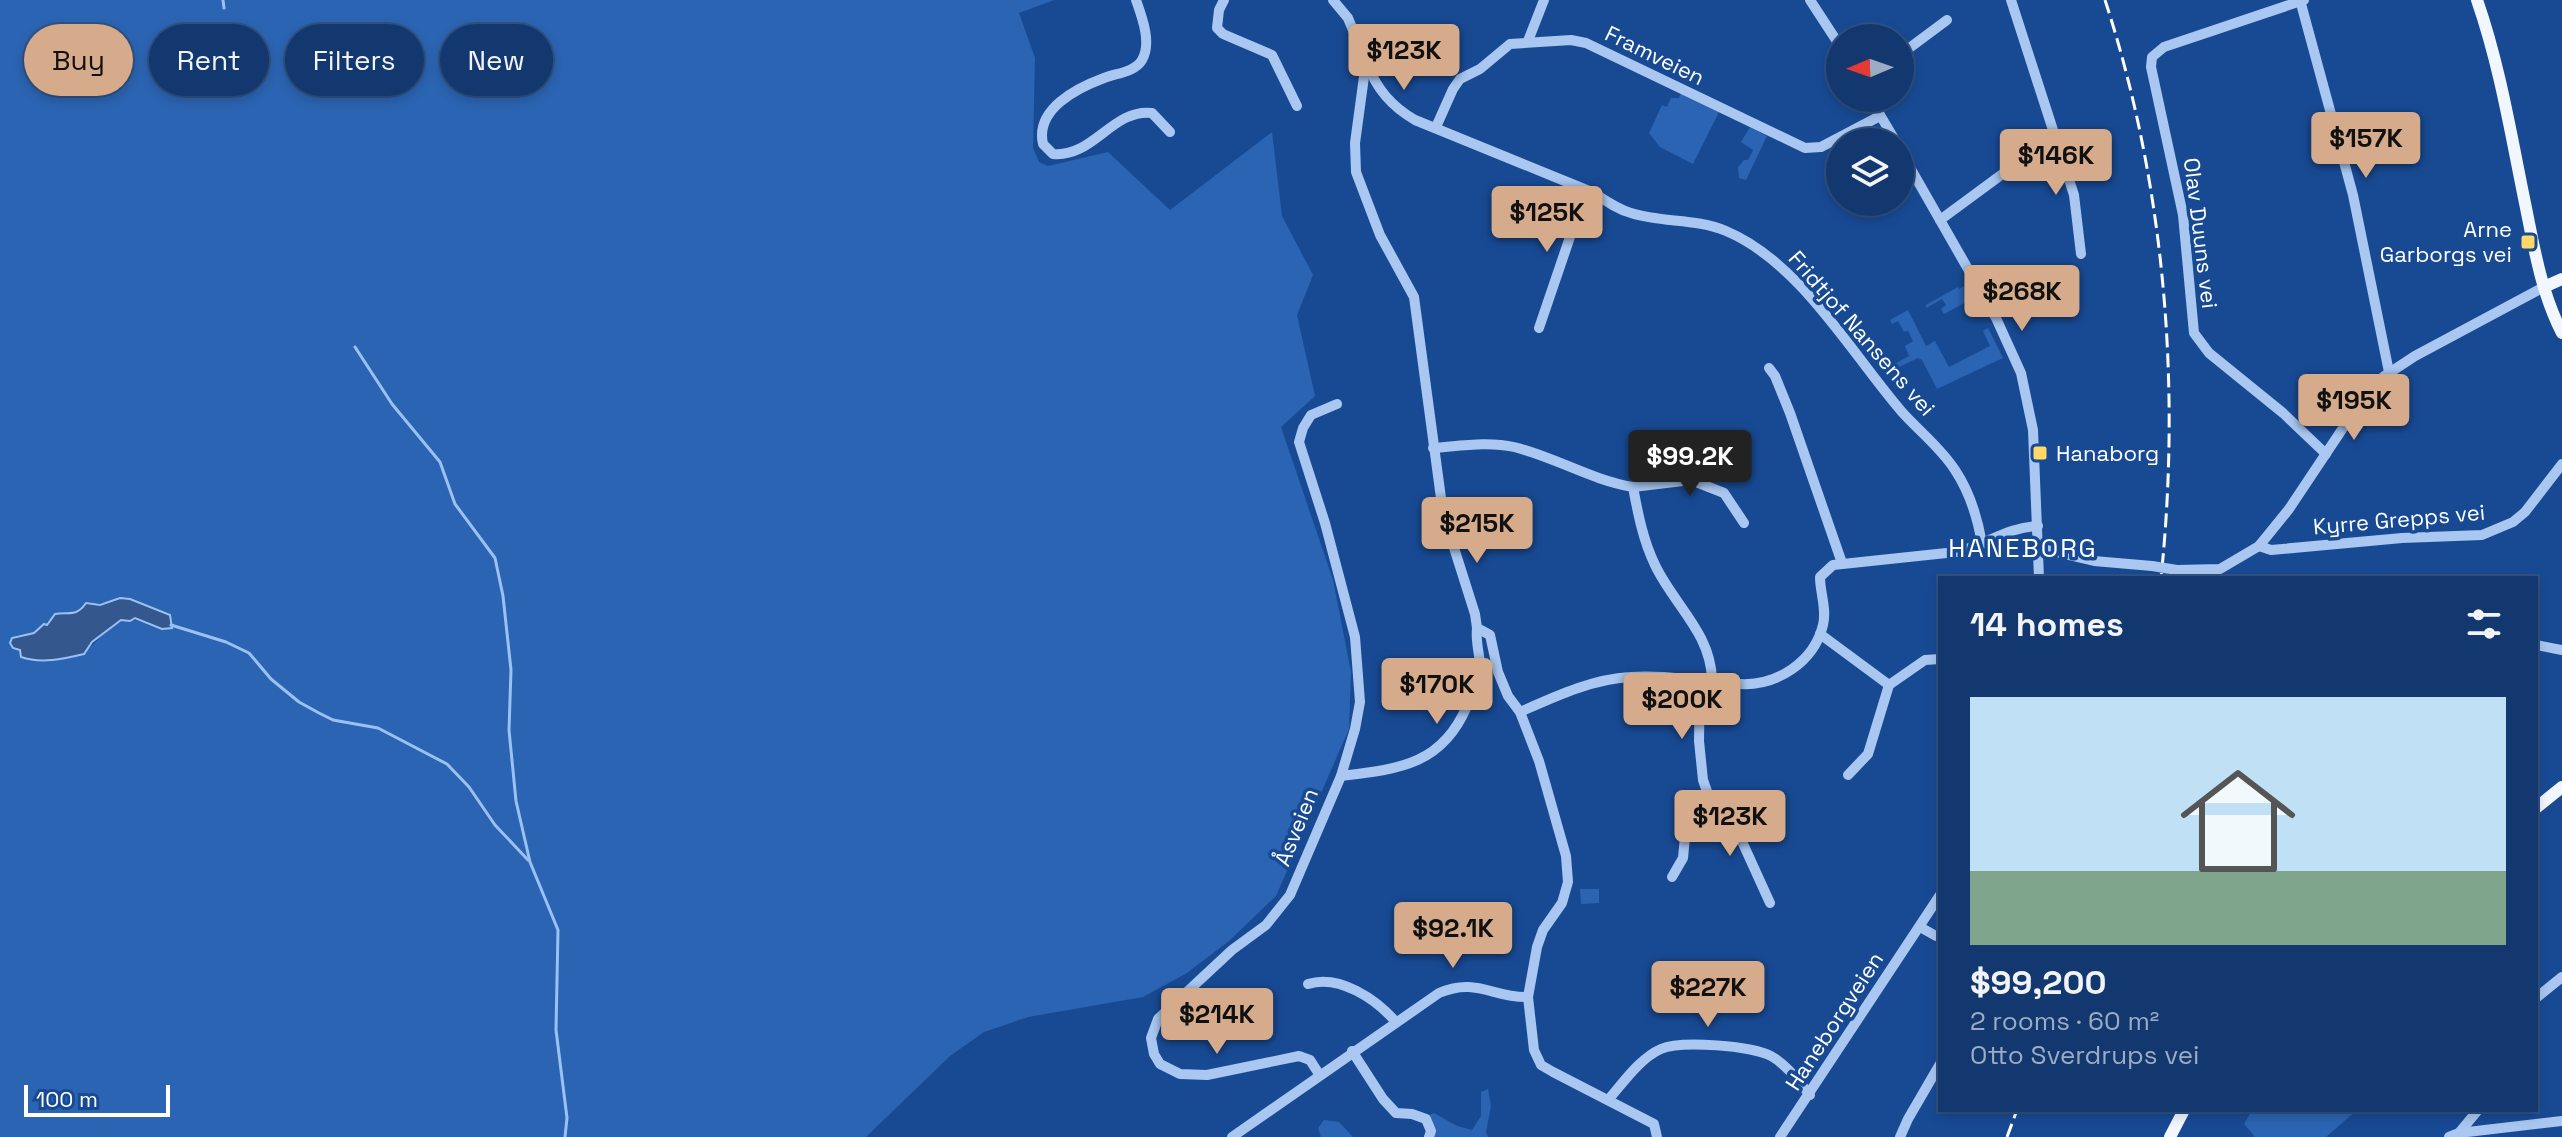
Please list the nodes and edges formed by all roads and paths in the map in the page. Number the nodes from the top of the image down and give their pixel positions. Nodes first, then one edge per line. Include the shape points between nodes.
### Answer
1 (1136, 0) edge
2 (1224, 0) edge
3 (1333, 0) edge
4 (1544, 0) edge
5 (1810, 0) edge
6 (2011, 0) edge
7 (2477, 0) edge
8 (2302, 1) edge
9 (1947, 20) dead end
10 (1826, 25) edge
11 (1528, 41) junction
12 (1914, 45) edge
13 (1366, 64) junction
14 (1297, 106) dead end
15 (1878, 112) edge
16 (1880, 116) junction
17 (1436, 127) junction
18 (1887, 128) edge
19 (1170, 132) dead end
20 (2054, 136) junction
21 (1914, 174) edge
22 (1586, 190) junction
23 (1940, 220) junction
24 (2081, 254) dead end
25 (2562, 279) edge
26 (2544, 287) junction
27 (1539, 328) dead end
28 (2562, 333) edge
29 (1769, 368) dead end
30 (2389, 372) junction
31 (1337, 404) dead end
32 (1433, 448) junction
33 (2326, 454) junction
34 (2562, 464) edge
35 (1633, 487) junction
36 (1744, 523) dead end
37 (2038, 526) junction
38 (1982, 544) junction
39 (2259, 546) junction
40 (2039, 548) junction
41 (1842, 563) junction
42 (2039, 576) edge
43 (1477, 628) junction
44 (1820, 634) junction
45 (2538, 645) edge
46 (2562, 650) edge
47 (1938, 659) edge
48 (1700, 679) junction
49 (1712, 680) junction
50 (1889, 685) junction
51 (1520, 712) junction
52 (1848, 775) dead end
53 (1341, 776) junction
54 (2562, 787) edge
55 (1709, 797) junction
56 (2538, 806) edge
57 (1672, 877) dead end
58 (1938, 898) edge
59 (1770, 903) dead end
60 (1920, 927) junction
61 (1938, 935) edge
62 (2562, 977) edge
63 (1308, 984) dead end
64 (2538, 996) edge
65 (1528, 997) junction
66 (1396, 1022) junction
67 (1352, 1051) junction
68 (1938, 1067) edge
69 (1319, 1074) junction
70 (1810, 1095) junction
71 (1608, 1100) junction
72 (2183, 1112) edge
73 (2477, 1112) edge
74 (2562, 1121) edge
75 (2454, 1135) edge
76 (1232, 1137) edge
77 (1429, 1137) edge
78 (1657, 1137) edge
79 (1780, 1137) edge
80 (1900, 1137) edge
81 (2170, 1137) edge

1 - 19 street via 1147,47 1143,58 1137,67 1080,88 1057,105 1043,121 1043,144 1053,154 1073,152 1140,112 1152,113
2 - 14 street via 1217,28 1272,55
3 - 13 street, Fridtjof Nansens vei via 1348,18
4 - 11 street
5 - 10 street
6 - 20 street
7 - 26 main road via 2494,54
8 - 30 street via 2353,195
8 - 33 street, Olav Duuns vei via 2164,47 2152,57 2151,67 2183,215 2194,333 2209,353
9 - 12 street
11 - 16 street, Framveien via 1586,43 1805,148 1821,147
11 - 17 street, Framveien via 1510,44 1460,79
13 - 17 street, Fridtjof Nansens vei via 1395,109
13 - 32 street via 1356,172 1380,235 1414,297
15 - 16 street
16 - 18 street
17 - 22 street, Fridtjof Nansens vei
20 - 23 street
20 - 24 street via 2074,195
21 - 23 street
22 - 27 street
22 - 38 street, Fridtjof Nansens vei via 1632,214 1726,231 1773,260 1954,467
23 - 37 street via 2021,373 2032,417
25 - 26 main road
26 - 28 main road
26 - 30 street
29 - 41 street
30 - 33 street
31 - 53 street, Åsveien via 1311,415 1299,442 1355,637 1360,702
32 - 35 street via 1514,447 1608,483
32 - 43 street via 1443,513
33 - 39 street
34 - 39 street, Kyrre Grepps vei via 2525,512 2482,535 2271,550
35 - 36 street via 1691,480 1724,493
35 - 49 street via 1643,537 1656,568 1708,648
37 - 38 street via 2010,530
37 - 40 street
38 - 41 street via 1956,552
39 - 40 street, bridge via 2220,569 2177,570 2094,561
40 - 42 street
41 - 44 street via 1820,577
43 - 51 street via 1490,635 1498,672
43 - 53 street via 1478,679 1449,738 1411,764
44 - 49 street via 1793,670 1775,678 1742,685
44 - 50 street
45 - 46 street
47 - 50 street via 1925,660
48 - 49 street
48 - 51 street via 1613,679
48 - 55 street via 1699,741
50 - 52 street via 1868,754
51 - 65 street via 1539,761 1568,871 1562,903 1537,947
53 - 69 street, Åsveien via 1279,912 1158,1019 1151,1038 1160,1064 1180,1074 1207,1075 1299,1056 1310,1060
54 - 56 main road
55 - 57 street via 1686,826 1683,858
55 - 59 street via 1728,816
58 - 60 street, Haneborgveien
60 - 61 street
60 - 70 street, Haneborgveien
62 - 64 street
63 - 66 street via 1338,982 1374,1001
65 - 66 street via 1460,986 1433,996
65 - 71 street via 1534,1050 1541,1065
66 - 67 street
67 - 69 street
67 - 77 street via 1396,1113 1426,1119
68 - 80 street
69 - 76 street
70 - 71 street via 1770,1055 1689,1046 1662,1048
70 - 79 street, Haneborgveien
71 - 78 street via 1654,1124
72 - 81 main road
73 - 75 street
74 - 75 street

